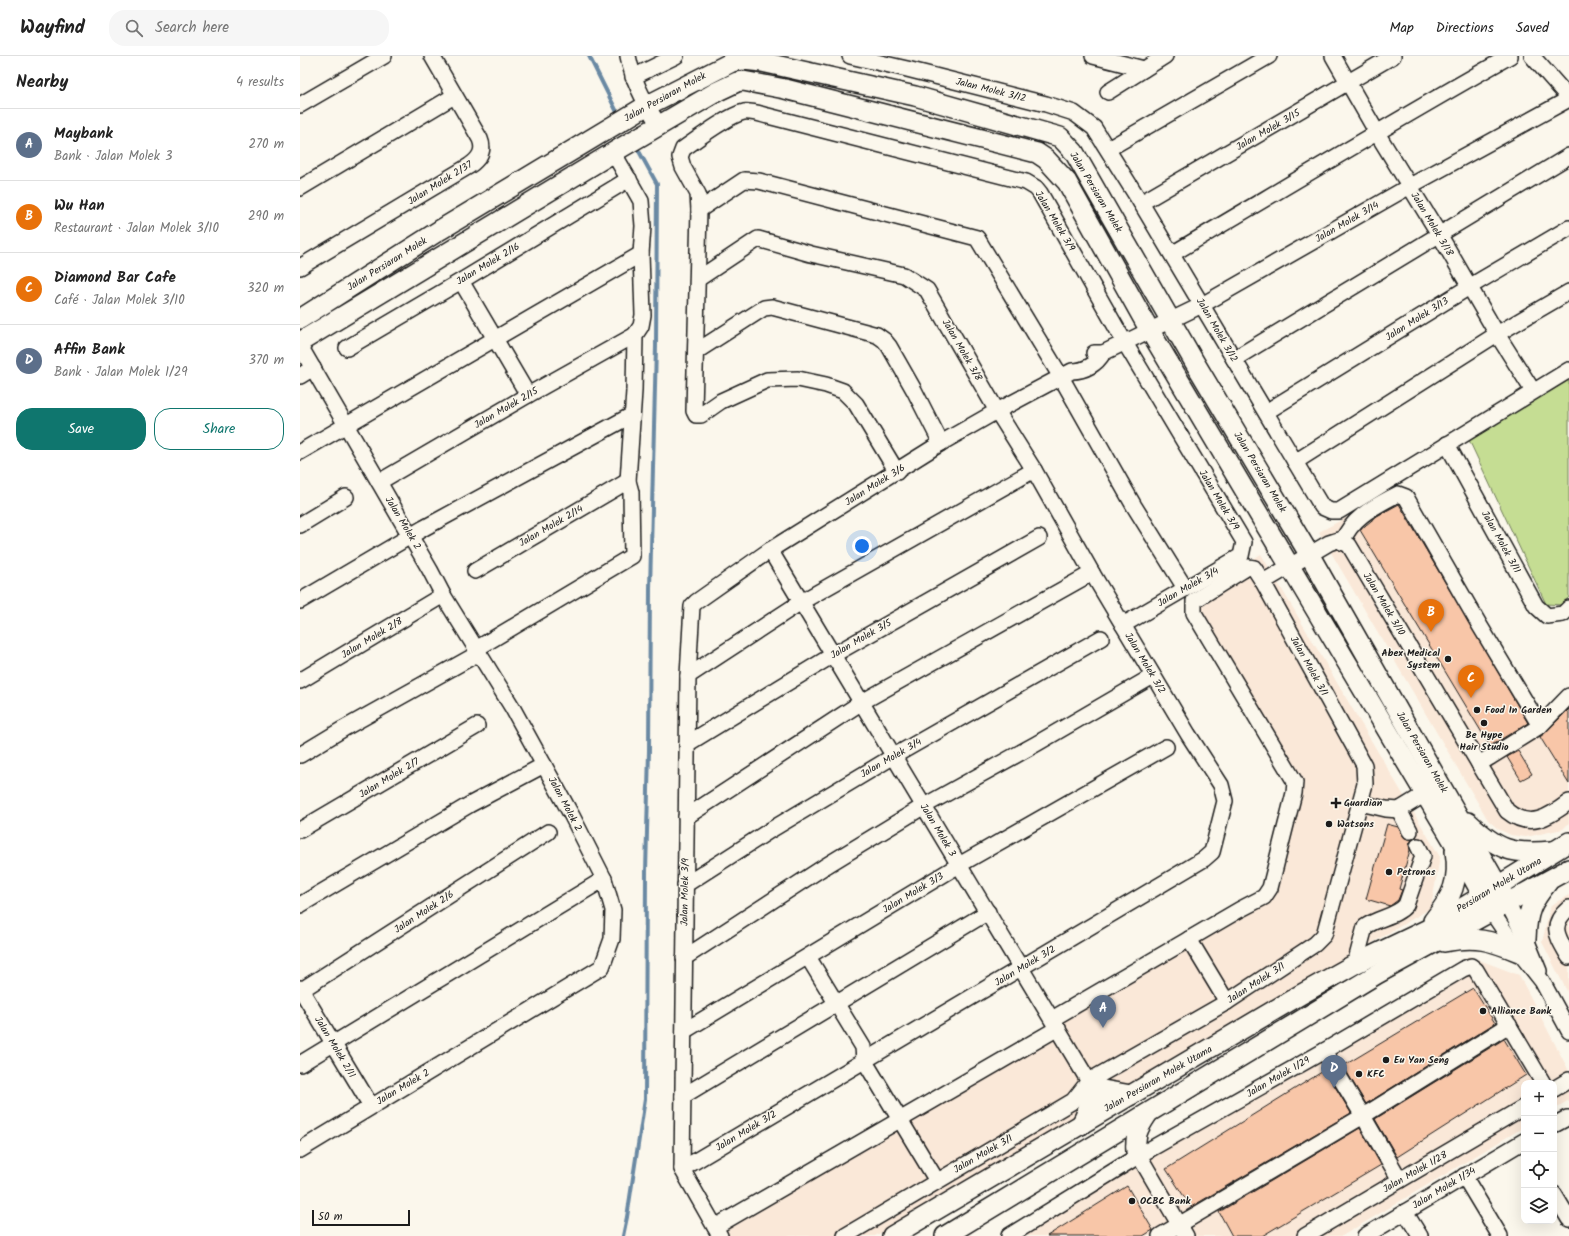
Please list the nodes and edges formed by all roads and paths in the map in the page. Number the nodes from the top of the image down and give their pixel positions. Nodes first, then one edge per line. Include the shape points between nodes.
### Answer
1 (384, 56) edge
2 (432, 56) edge
3 (628, 56) edge
4 (676, 56) edge
5 (850, 56) edge
6 (1093, 56) edge
7 (1165, 56) edge
8 (1269, 56) edge
9 (1333, 56) edge
10 (1393, 56) edge
11 (1510, 56) edge
12 (1532, 56) edge
13 (908, 62) edge
14 (1144, 69) junction
15 (633, 77) junction
16 (1348, 83) junction
17 (1108, 92) dead end
18 (454, 96) junction
19 (1569, 99) edge
20 (300, 105) edge
21 (640, 109) junction
22 (654, 128) junction
23 (1377, 133) junction
24 (1108, 149) junction
25 (616, 150) junction
26 (1569, 156) edge
27 (629, 179) junction
28 (1410, 186) junction
29 (300, 188) edge
30 (1141, 203) junction
31 (699, 210) junction
32 (1569, 228) edge
33 (1439, 234) junction
34 (641, 254) junction
35 (1172, 254) junction
36 (300, 267) edge
37 (698, 279) junction
38 (461, 281) junction
39 (1469, 287) junction
40 (1569, 292) edge
41 (1202, 305) junction
42 (300, 319) edge
43 (1172, 321) junction
44 (1150, 331) junction
45 (1497, 334) junction
46 (635, 335) junction
47 (495, 339) junction
48 (300, 342) edge
49 (1125, 343) junction
50 (300, 346) edge
51 (347, 348) dead end
52 (697, 351) junction
53 (1234, 359) junction
54 (313, 368) junction
55 (1569, 370) edge
56 (1066, 374) junction
57 (300, 376) edge
58 (1533, 391) junction
59 (528, 395) junction
60 (997, 411) junction
61 (1266, 412) junction
62 (632, 414) junction
63 (345, 425) junction
64 (942, 444) junction
65 (1448, 444) junction
66 (300, 452) edge
67 (1295, 462) junction
68 (1034, 470) junction
69 (897, 472) junction
70 (628, 481) junction
71 (379, 482) junction
72 (346, 497) dead end
73 (300, 525) edge
74 (410, 536) junction
75 (1038, 538) dead end
76 (1244, 542) joint
77 (1342, 542) junction
78 (770, 550) junction
79 (1309, 554) junction
80 (1289, 565) junction
81 (475, 572) dead end
82 (1092, 574) junction
83 (1263, 582) junction
84 (1185, 588) junction
85 (443, 595) junction
86 (300, 601) edge
87 (801, 602) junction
88 (1569, 608) edge
89 (691, 614) joint
90 (1123, 625) junction
91 (1101, 638) dead end
92 (477, 651) junction
93 (833, 655) junction
94 (688, 676) junction
95 (1153, 676) junction
96 (300, 681) edge
97 (1569, 696) edge
98 (862, 702) junction
99 (477, 726) dead end
100 (1540, 726) junction
101 (687, 744) junction
102 (1166, 747) dead end
103 (300, 755) edge
104 (894, 756) junction
105 (1479, 764) junction
106 (544, 766) junction
107 (1431, 769) junction
108 (1425, 794) junction
109 (1360, 802) junction
110 (1569, 802) edge
111 (924, 806) junction
112 (1454, 808) junction
113 (1398, 810) junction
114 (686, 817) junction
115 (300, 830) edge
116 (1410, 830) dead end
117 (548, 832) dead end
118 (1453, 841) junction
119 (1418, 846) dead end
120 (1562, 846) edge
121 (959, 865) junction
122 (1569, 869) edge
123 (1550, 879) junction
124 (604, 880) junction
125 (685, 885) junction
126 (1498, 885) junction
127 (1482, 895) junction
128 (1508, 902) junction
129 (300, 906) edge
130 (1569, 908) edge
131 (1491, 911) junction
132 (988, 912) junction
133 (1429, 937) junction
134 (1189, 939) junction
135 (1522, 946) junction
136 (808, 956) junction
137 (1569, 957) edge
138 (684, 958) junction
139 (1355, 964) junction
140 (1021, 968) junction
141 (300, 990) edge
142 (1227, 1002) junction
143 (837, 1003) junction
144 (1055, 1024) junction
145 (1509, 1026) junction
146 (684, 1031) junction
147 (1569, 1031) edge
148 (334, 1044) junction
149 (1324, 1051) junction
150 (864, 1060) junction
151 (300, 1064) edge
152 (1541, 1080) edge
153 (1569, 1080) edge
154 (1091, 1083) junction
155 (1557, 1088) edge
156 (1130, 1095) junction
157 (683, 1096) junction
158 (371, 1106) junction
159 (1109, 1108) junction
160 (1521, 1109) edge
161 (1149, 1113) junction
162 (1363, 1116) junction
163 (900, 1120) junction
164 (1081, 1125) junction
165 (1121, 1130) junction
166 (1100, 1143) junction
167 (1521, 1144) edge
168 (300, 1150) edge
169 (1137, 1154) junction
170 (682, 1169) junction
171 (1464, 1176) junction
172 (1400, 1180) junction
173 (937, 1181) junction
174 (1557, 1199) edge
175 (1405, 1212) junction
176 (1569, 1219) edge
177 (1183, 1230) edge
178 (717, 1231) edge
179 (845, 1236) edge
180 (892, 1236) edge
181 (945, 1236) edge
182 (1009, 1236) edge
183 (1160, 1236) edge
184 (1305, 1236) edge
185 (1365, 1236) edge
186 (1420, 1236) edge
187 (1500, 1236) edge

1 - 20 street
2 - 18 street, Jalan Molek 2/37
3 - 15 street
4 - 15 street
5 - 13 street, Jalan Molek 3/12
6 - 14 street
7 - 14 street
8 - 24 street
9 - 16 street, Jalan Molek 3/18
10 - 16 street, Jalan Molek 3/15
11 - 23 street
12 - 19 street
13 - 24 street, Jalan Molek 3/12 via 1074,113 1094,128
14 - 17 street
15 - 21 street
16 - 23 street, Jalan Molek 3/18
16 - 30 street, Jalan Molek 3/15
18 - 29 street
18 - 36 street, Jalan Molek 2/37 via 482,144 479,159
19 - 28 street, Jalan Molek 3/14
21 - 22 street
21 - 42 main road, Jalan Persiaran Molek via 440,230
21 - 43 main road, Jalan Persiaran Molek via 721,66 743,60 915,96 1060,137 1074,152
22 - 25 main road, Jalan Persiaran Molek
22 - 44 main road, Jalan Persiaran Molek via 718,91 743,81 786,89 1037,154 1046,159 1067,182
23 - 28 street, Jalan Molek 3/18
23 - 35 street
24 - 30 street, Jalan Molek 3/12
25 - 27 street
25 - 48 main road, Jalan Persiaran Molek
26 - 33 street
27 - 34 street via 641,201
27 - 38 street, Jalan Molek 2/16
28 - 33 street, Jalan Molek 3/18
28 - 41 street, Jalan Molek 3/14
30 - 35 street, Jalan Molek 3/12
31 - 37 street
31 - 49 street, Jalan Molek 3/9 via 698,194 680,158 683,149 744,112 1026,182 1036,188 1049,207
31 - 56 street via 744,180 760,180 977,238
32 - 39 street, Jalan Molek 3/13
33 - 39 street, Jalan Molek 3/18
33 - 53 street
34 - 46 street via 643,315 641,326
34 - 47 street
35 - 41 street, Jalan Molek 3/12
37 - 52 street
37 - 60 street, Jalan Molek 3/8 via 758,239 904,275 927,290
38 - 47 street
38 - 51 street, Jalan Molek 2/16
39 - 45 street, Jalan Molek 3/18
39 - 61 street, Jalan Molek 3/13
40 - 45 street
41 - 43 street, Jalan Molek 3/14
41 - 53 street, Jalan Molek 3/12
43 - 44 street, Jalan Molek 3/14
43 - 79 main road, Jalan Persiaran Molek
44 - 49 street, Jalan Molek 3/14
44 - 80 main road, Jalan Persiaran Molek
45 - 58 street, Jalan Molek 3/18
45 - 67 street
46 - 59 street, Jalan Molek 2/15
46 - 62 street
47 - 59 street
47 - 63 street
49 - 56 street, Jalan Molek 3/6 via 1103,353 1094,353 1076,363
49 - 76 street, Jalan Molek 3/9
50 - 54 street, Jalan Molek 2
52 - 64 street via 764,308 772,307 877,335 889,346
52 - 69 street via 694,411 696,415 701,415 721,401 767,380 798,379 826,385 843,391 856,404
53 - 61 street, Jalan Molek 3/12
54 - 57 street
54 - 63 street, Jalan Molek 2
55 - 58 street, Jalan Molek 3/12
56 - 60 street, Jalan Molek 3/6
56 - 84 street via 1134,506
58 - 65 street, Jalan Molek 3/12
59 - 71 street, Jalan Molek 2/15
60 - 64 street, Jalan Molek 3/6
60 - 68 street, Jalan Molek 3/8
61 - 67 street, Jalan Molek 3/12
62 - 70 street
62 - 74 street
63 - 66 street
63 - 71 street, Jalan Molek 2
64 - 69 street, Jalan Molek 3/6
65 - 67 street, Jalan Molek 3/12 via 1339,511 1322,507
65 - 88 street, Jalan Molek 3/11 via 1536,606 1546,616 1563,614
68 - 82 street, Jalan Molek 3/8
68 - 87 street
69 - 78 street, Jalan Molek 3/6
70 - 81 street, Jalan Molek 2/14
70 - 92 street via 631,492 632,556
71 - 74 street, Jalan Molek 2
72 - 73 street
74 - 85 street, Jalan Molek 2
74 - 86 street
75 - 93 street, Jalan Molek 3/5
76 - 84 street, Jalan Molek 3/4 via 1241,556
77 - 79 street via 1338,540 1329,543
77 - 100 street via 1349,527 1370,510 1398,494 1406,497
77 - 105 street, Jalan Molek 3/10 via 1349,545
78 - 87 street, Jalan Molek 3
78 - 89 street, Jalan Molek 3/6 via 696,602 692,606
79 - 80 street
79 - 107 main road, Jalan Persiaran Molek
80 - 83 street
80 - 108 main road, Jalan Persiaran Molek
82 - 90 street, Jalan Molek 3/8
82 - 98 street
83 - 109 street, Jalan Molek 3/1 via 1364,765 1365,784
83 - 134 street, Jalan Molek 3/1 via 1254,568 1248,567 1194,601 1194,613 1294,782 1294,793 1270,888 1264,897
84 - 90 street, Jalan Molek 3/4
85 - 92 street, Jalan Molek 2
85 - 96 street, Jalan Molek 2/8
87 - 93 street, Jalan Molek 3
87 - 94 street
89 - 94 street, Jalan Molek 3/9
90 - 95 street, Jalan Molek 3/2
91 - 104 street, Jalan Molek 3/4
92 - 103 street
92 - 106 street, Jalan Molek 2 via 512,707
93 - 98 street, Jalan Molek 3
93 - 101 street, Jalan Molek 3/5
94 - 101 street, Jalan Molek 3/9
95 - 111 street
95 - 140 street, Jalan Molek 3/2 via 1221,785 1225,801 1212,852
97 - 100 street
98 - 104 street, Jalan Molek 3
98 - 114 street
99 - 115 street, Jalan Molek 2/7
100 - 105 street
101 - 114 street, Jalan Molek 3/9
102 - 121 street, Jalan Molek 3/3
104 - 111 street, Jalan Molek 3
104 - 125 street, Jalan Molek 3/4
105 - 110 street, Jalan Molek 3/10 via 1507,811 1514,817 1528,821 1540,820 1552,815
106 - 124 street, Jalan Molek 2
106 - 129 street via 469,805
107 - 108 street via 1431,783
107 - 112 main road, Jalan Persiaran Molek
108 - 113 street
108 - 118 main road, Jalan Persiaran Molek
109 - 113 street via 1386,810
109 - 142 street, Jalan Molek 3/1 via 1324,935 1315,944
111 - 121 street, Jalan Molek 3
111 - 138 street
112 - 120 main road via 1481,834 1501,847 1524,853
112 - 126 main road, Jalan Persiaran Molek
113 - 116 street
114 - 125 street, Jalan Molek 3/9
117 - 141 street, Jalan Molek 2/6
118 - 127 main road, Jalan Persiaran Molek
118 - 133 main road via 1457,862 1456,879 1452,893
119 - 139 street via 1423,856 1406,905 1401,911 1365,927
120 - 126 main road, Persiaran Molek Utama
121 - 132 street, Jalan Molek 3
121 - 136 street, Jalan Molek 3/3
122 - 123 main road
123 - 128 main road, Persiaran Molek Utama
123 - 135 main road via 1530,907
124 - 148 street
124 - 158 street, Jalan Molek 2 via 613,917 612,939 602,967
125 - 138 street, Jalan Molek 3/9
126 - 127 main road, Persiaran Molek Utama
126 - 128 main road, Jalan Persiaran Molek
127 - 131 main road, Jalan Persiaran Molek
127 - 133 main road, Persiaran Molek Utama
128 - 131 main road, Persiaran Molek Utama
128 - 135 street, Jalan Persiaran Molek
130 - 137 street via 1561,915 1556,932
131 - 133 main road, Persiaran Molek Utama
131 - 135 street, Jalan Persiaran Molek
132 - 140 street, Jalan Molek 3
132 - 143 street
133 - 135 main road via 1471,938
133 - 139 main road, Jalan Persiaran Molek Utama
133 - 161 main road via 1377,974
134 - 142 street
134 - 144 street
135 - 147 street, Jalan Persiaran Molek
136 - 143 street
136 - 146 street, Jalan Molek 3/3
138 - 146 street, Jalan Molek 3/9
139 - 156 main road, Jalan Persiaran Molek Utama
140 - 144 street, Jalan Molek 3
140 - 150 street, Jalan Molek 3/2
141 - 148 street, Jalan Molek 2/11
142 - 154 street, Jalan Molek 3/1
143 - 150 street via 863,1047
143 - 157 street
144 - 154 street, Jalan Molek 3
144 - 163 street
145 - 149 street, Jalan Molek 1/29 via 1476,970 1470,966
145 - 152 street, Jalan Molek 1/29
145 - 162 street
146 - 157 street, Jalan Molek 3/9
148 - 151 street
148 - 158 street, Jalan Molek 2/11
149 - 162 street
149 - 169 street, Jalan Molek 1/29
150 - 163 street
150 - 170 street, Jalan Molek 3/2
153 - 155 street
154 - 156 main road via 1103,1090
154 - 159 street, Jalan Molek 3 via 1100,1100
154 - 164 main road via 1088,1111
154 - 173 street, Jalan Molek 3/1 via 1073,1101
156 - 159 main road, Jalan Persiaran Molek Utama
157 - 170 street, Jalan Molek 3/9
158 - 168 street, Jalan Molek 2
159 - 161 main road via 1119,1112
159 - 164 main road, Jalan Persiaran Molek Utama
160 - 172 street, Jalan Molek 1/28
161 - 165 main road
161 - 169 main road via 1135,1138
162 - 172 street
162 - 177 street
163 - 173 street
163 - 178 street
164 - 165 main road via 1100,1122
164 - 180 main road, Jalan Persiaran Molek Utama
165 - 166 main road
165 - 169 street via 1128,1135
166 - 169 main road via 1118,1142
166 - 181 main road
167 - 171 street, Jalan Molek 1/34
169 - 177 street
169 - 182 street, Jalan Molek 1/29
170 - 178 street
171 - 175 street, Jalan Molek 1/34
171 - 187 street
172 - 184 street, Jalan Molek 1/28
173 - 179 street, Jalan Molek 3/1
174 - 176 street
175 - 185 street, Jalan Molek 1/34
175 - 186 street
177 - 183 street

